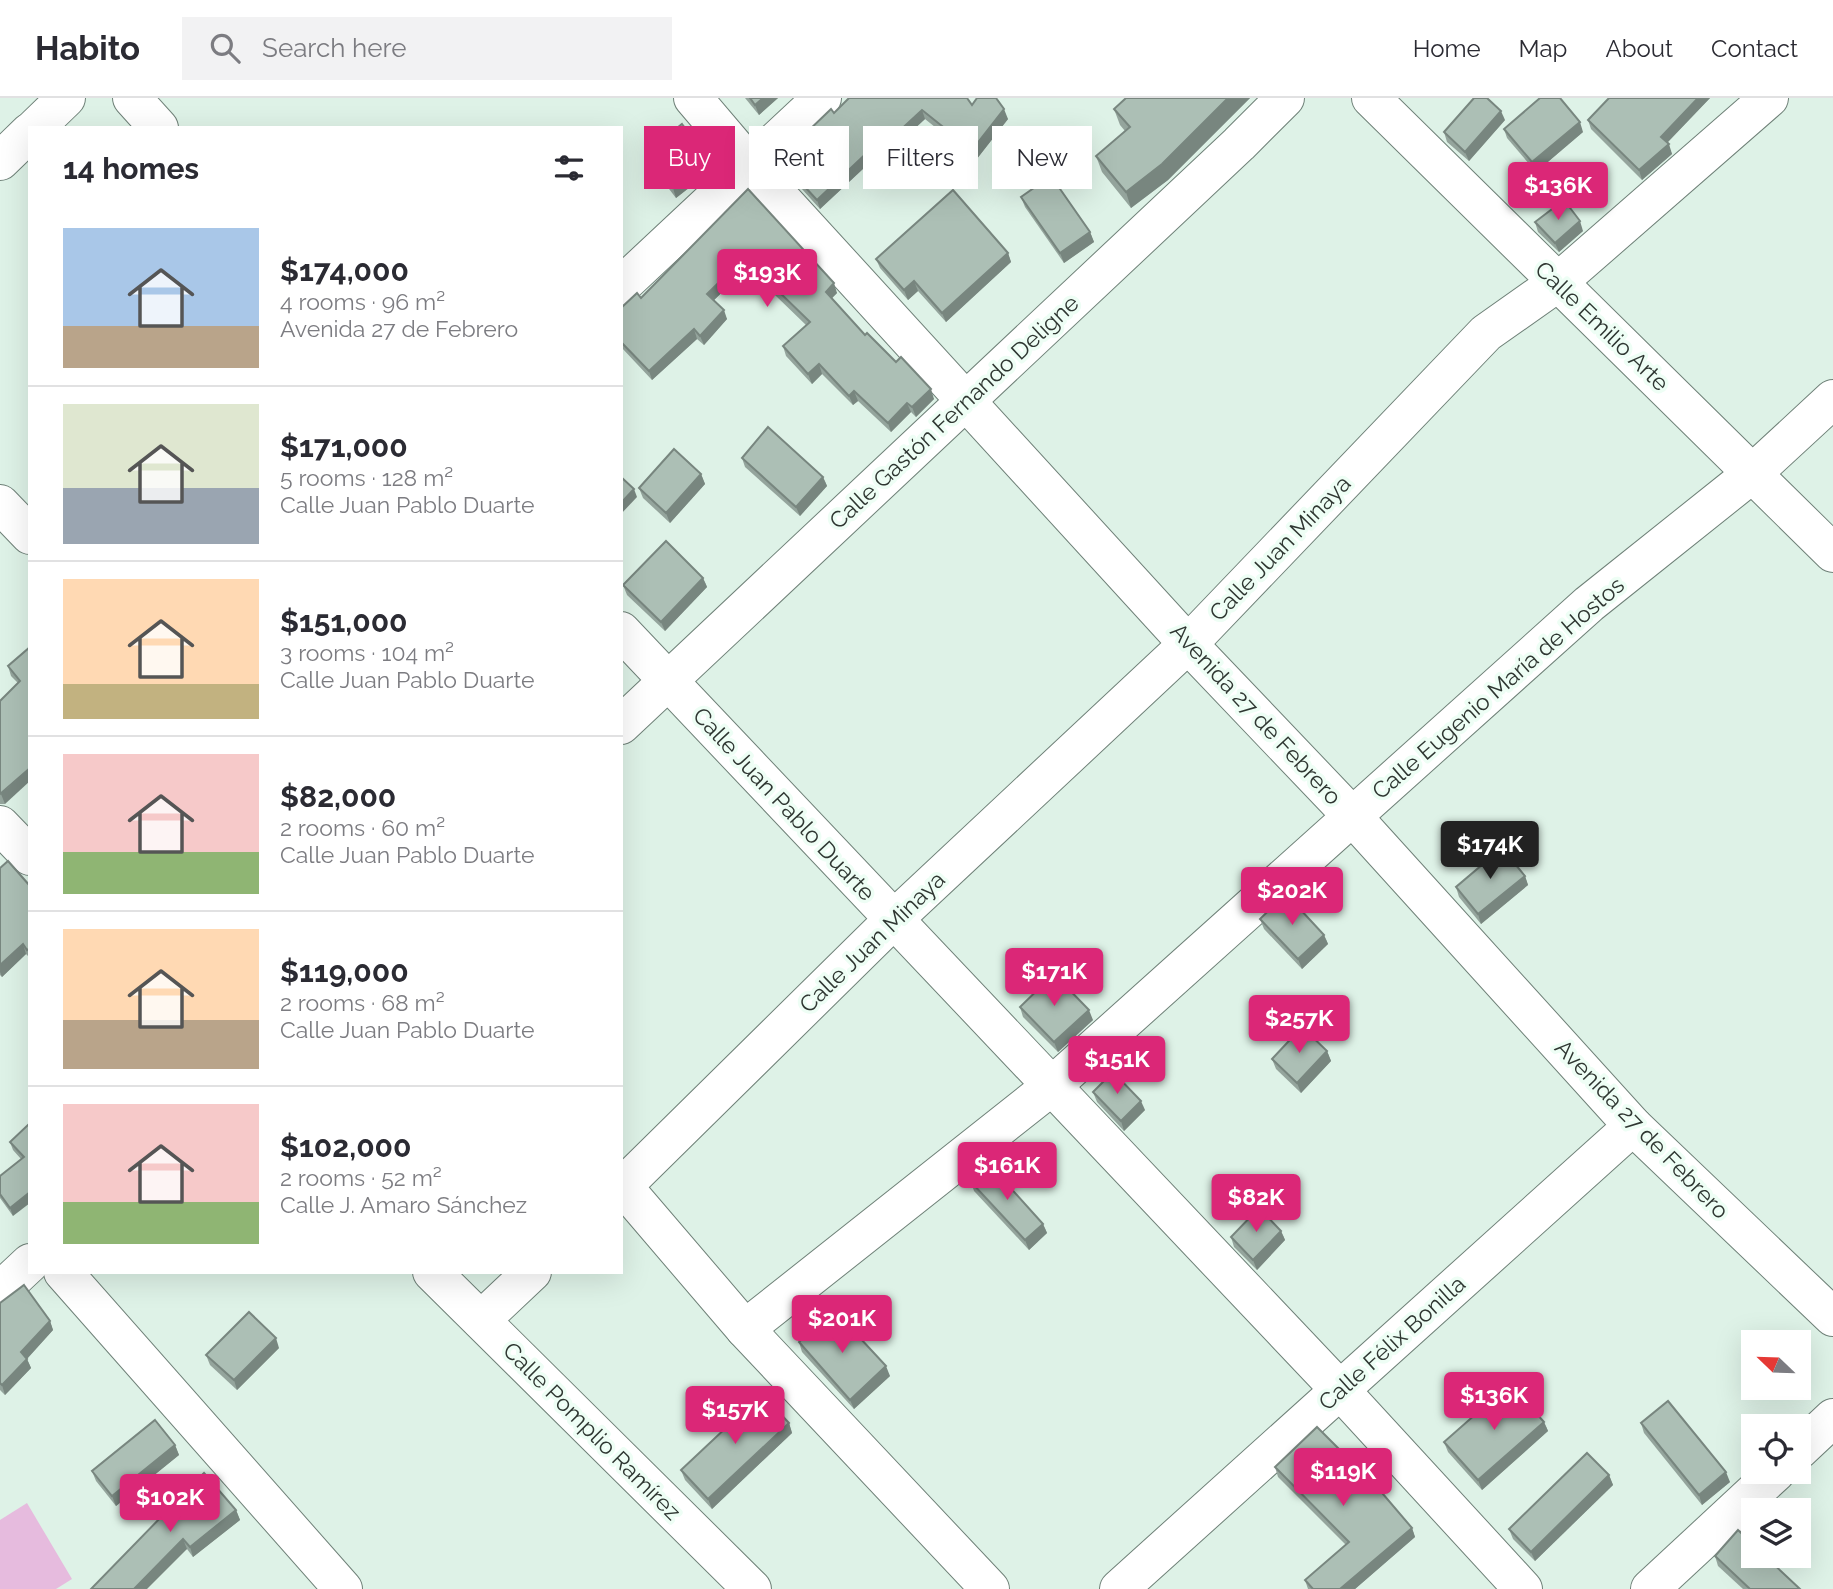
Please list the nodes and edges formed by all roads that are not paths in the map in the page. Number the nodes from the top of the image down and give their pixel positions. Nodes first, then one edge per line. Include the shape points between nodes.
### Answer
1 (65, 98) edge
2 (132, 98) edge
3 (693, 98) edge
4 (822, 98) edge
5 (1284, 98) edge
6 (1371, 98) edge
7 (1769, 98) edge
8 (37, 126) edge
9 (157, 126) edge
10 (792, 126) edge
11 (28, 134) edge
12 (0, 161) edge
13 (749, 164) edge
14 (749, 166) edge
15 (772, 189) edge
16 (1557, 283) junction
17 (623, 284) edge
18 (966, 399) junction
19 (1833, 399) edge
20 (1753, 473) junction
21 (0, 504) edge
22 (28, 534) edge
23 (1833, 553) edge
24 (623, 633) edge
25 (1188, 644) junction
26 (670, 682) junction
27 (623, 723) edge
28 (1352, 816) junction
29 (893, 920) junction
30 (1053, 1085) junction
31 (1633, 1126) junction
32 (623, 1185) edge
33 (623, 1187) edge
34 (28, 1265) edge
35 (65, 1274) edge
36 (434, 1274) edge
37 (529, 1274) edge
38 (0, 1291) edge
39 (1833, 1317) edge
40 (481, 1320) junction
41 (745, 1329) junction
42 (1340, 1390) junction
43 (1833, 1418) edge
44 (1811, 1439) edge
45 (1763, 1484) edge
46 (342, 1589) edge
47 (752, 1589) edge
48 (990, 1589) edge
49 (1119, 1589) edge
50 (1523, 1589) edge
51 (1650, 1589) edge

1 - 8 street
2 - 9 street
3 - 13 street, Avenida 27 de Febrero
4 - 10 street
5 - 18 street, Calle Gastón Fernando Deligne
6 - 16 street, Calle Emilio Arte
7 - 16 street, Calle Juan Minaya
11 - 12 street
14 - 17 street
15 - 18 street, Avenida 27 de Febrero
16 - 20 street, Calle Emilio Arte
16 - 25 street, Calle Juan Minaya via 1486,332
18 - 25 street, Avenida 27 de Febrero
18 - 26 street, Calle Gastón Fernando Deligne
19 - 20 street, Calle Eugenio María de Hostos
20 - 23 street, Calle Emilio Arte
20 - 28 street, Calle Eugenio María de Hostos via 1589,604
21 - 22 street
24 - 26 street, Calle Juan Pablo Duarte
25 - 28 street, Avenida 27 de Febrero
25 - 29 street, Calle Juan Minaya
26 - 27 street, Calle Gastón Fernando Deligne
26 - 29 street, Calle Juan Pablo Duarte
28 - 30 street, Calle Eugenio María de Hostos
28 - 31 street, Avenida 27 de Febrero
29 - 30 street, Calle Juan Pablo Duarte
29 - 32 street, Calle Juan Minaya
30 - 41 street, Calle Eugenio María de Hostos
30 - 42 street, Calle Juan Pablo Duarte
31 - 39 street, Avenida 27 de Febrero
31 - 42 street, Calle Félix Bonilla
33 - 41 street
34 - 38 street
35 - 46 street
36 - 40 street, Calle Pomplio Ramírez
37 - 40 street
40 - 47 street, Calle Pomplio Ramírez
41 - 48 street
42 - 49 street, Calle Félix Bonilla
42 - 50 street, Calle Juan Pablo Duarte
43 - 44 street
45 - 51 street

